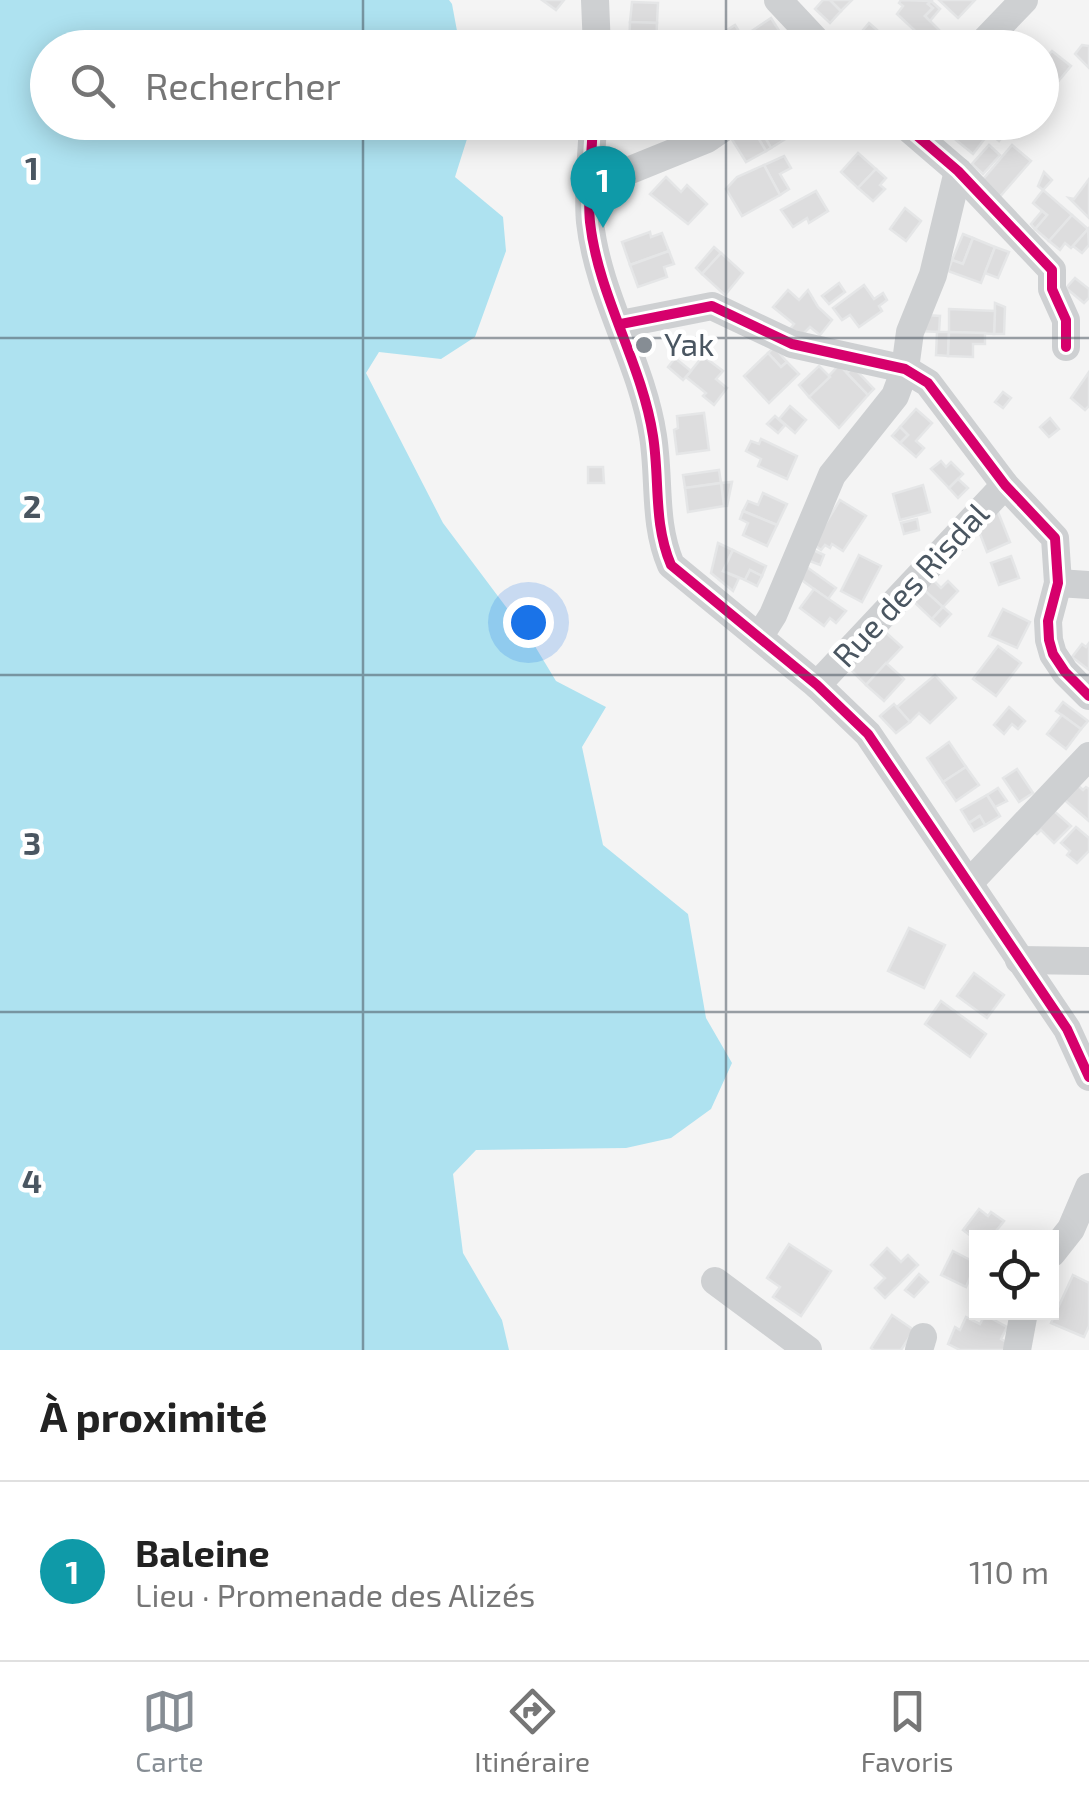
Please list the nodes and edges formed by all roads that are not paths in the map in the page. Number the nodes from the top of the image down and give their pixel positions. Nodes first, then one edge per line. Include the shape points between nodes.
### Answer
1 (594, 0) edge
2 (778, 0) edge
3 (1018, 2) edge
4 (596, 30) edge
5 (806, 30) edge
6 (994, 30) edge
7 (593, 140) edge
8 (705, 140) edge
9 (923, 140) edge
10 (958, 171) junction
11 (591, 174) junction
12 (1052, 289) junction
13 (1089, 319) edge
14 (621, 324) junction
15 (1066, 347) dead end
16 (904, 369) junction
17 (1005, 485) junction
18 (1058, 583) junction
19 (1089, 585) edge
20 (759, 637) junction
21 (817, 685) junction
22 (1089, 696) edge
23 (1089, 756) edge
24 (970, 882) junction
25 (1018, 960) junction
26 (1089, 961) edge
27 (1089, 1077) edge
28 (1089, 1186) edge
29 (1059, 1244) edge
30 (715, 1281) dead end
31 (1023, 1320) edge
32 (808, 1350) edge
33 (1017, 1350) edge

1 - 4 street
2 - 5 street
3 - 6 street
7 - 11 street
8 - 11 street via 623,174
9 - 10 street
10 - 12 street via 1052,270
10 - 16 street
11 - 14 street via 590,223
12 - 13 street
12 - 15 street via 1066,320
14 - 16 street via 712,306 792,344
14 - 20 street via 653,435 662,543 672,565
16 - 17 street via 928,384
16 - 20 street via 896,396 832,474
17 - 18 street via 1055,538
17 - 21 street, Rue des Risdal
18 - 19 street
18 - 22 street via 1049,640 1064,672
20 - 21 street
21 - 24 street via 868,734
23 - 24 street
24 - 25 street
25 - 26 street
25 - 27 street via 1067,1029
28 - 29 street
30 - 32 street
31 - 33 street

